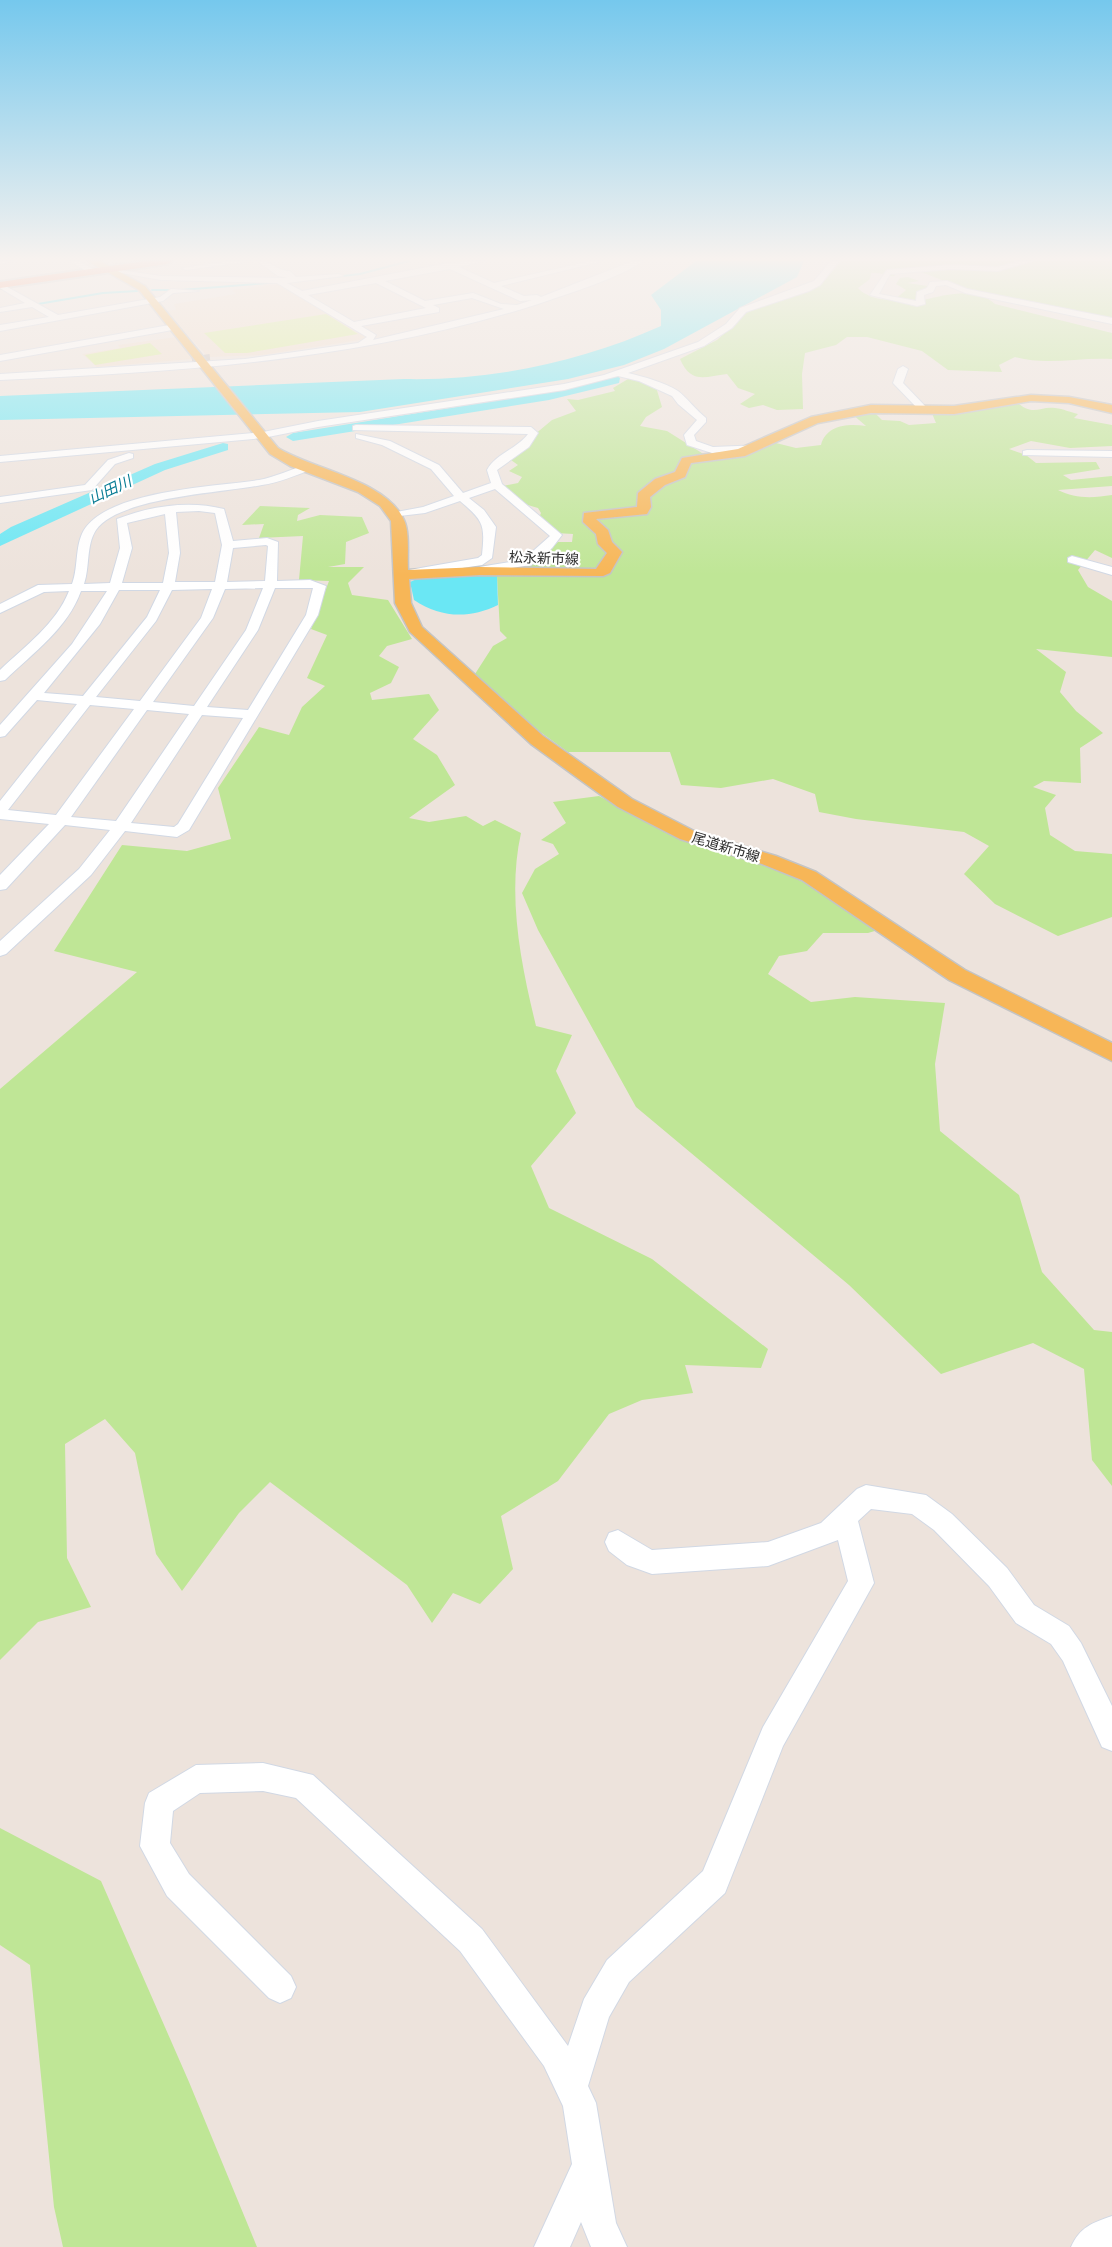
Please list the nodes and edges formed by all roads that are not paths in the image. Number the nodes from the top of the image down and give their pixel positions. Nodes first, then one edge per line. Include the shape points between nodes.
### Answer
1 (137, 366) edge
2 (172, 366) tunnel mouth
3 (209, 366) edge
4 (637, 366) edge
5 (0, 367) edge
6 (903, 369) dead end
7 (39, 373) junction
8 (617, 373) junction
9 (0, 375) edge
10 (60, 375) junction
11 (922, 409) junction
12 (1112, 410) edge
13 (347, 428) junction
14 (291, 429) junction
15 (261, 433) junction
16 (198, 441) junction
17 (758, 447) junction
18 (146, 453) junction
19 (1027, 453) dead end
20 (1112, 454) edge
21 (0, 461) edge
22 (307, 468) junction
23 (497, 485) junction
24 (461, 497) junction
25 (0, 500) edge
26 (170, 510) junction
27 (394, 515) junction
28 (228, 545) junction
29 (1072, 560) dead end
30 (480, 571) junction
31 (1112, 571) edge
32 (402, 575) junction
33 (272, 584) junction
34 (168, 585) junction
35 (220, 585) junction
36 (79, 586) junction
37 (117, 586) junction
38 (0, 609) edge
39 (0, 677) edge
40 (32, 696) junction
41 (88, 701) junction
42 (145, 706) junction
43 (198, 710) junction
44 (253, 715) junction
45 (0, 733) edge
46 (0, 812) edge
47 (60, 821) junction
48 (120, 827) junction
49 (0, 885) edge
50 (0, 950) edge
51 (1112, 1053) edge
52 (845, 1517) junction
53 (618, 1542) dead end
54 (1112, 1737) edge
55 (280, 1987) dead end
56 (571, 2087) junction
57 (589, 2165) junction
58 (1112, 2233) edge
59 (552, 2247) edge
60 (609, 2247) edge
61 (1089, 2247) edge

1 - 7 street
2 - 10 street
3 - 15 main road
4 - 8 street
5 - 7 street
6 - 11 street via 898,383
7 - 9 street
7 - 10 street
8 - 14 street via 522,395
8 - 17 street via 676,394 703,420 689,435 691,443 712,450
9 - 10 street
11 - 12 main road, 松永新市線 via 975,409 1031,398 1069,400
11 - 17 main road, 松永新市線 via 882,408 835,415 815,420
13 - 14 street
13 - 23 street via 528,429 533,433 525,445 494,466
13 - 24 street via 354,435 386,443 435,467
14 - 15 street
15 - 16 street
15 - 22 main road via 282,457
16 - 18 street
16 - 21 street
17 - 30 main road, 松永新市線 via 686,461 680,474 660,482 643,496 642,511 589,516 590,522 603,533 605,544 615,552 605,570
18 - 21 street
18 - 25 street via 107,464 88,488
19 - 20 street
22 - 27 main road via 363,489 385,503
22 - 36 street via 264,482 159,496 102,517 85,542
23 - 24 street
23 - 30 street via 556,535 527,563
24 - 27 street via 425,510
24 - 32 street via 480,512 489,527 489,556 472,564
26 - 28 street via 220,511
26 - 34 street via 176,554
26 - 37 street via 133,515 121,521 126,548
27 - 32 main road via 398,521
28 - 33 street via 267,541 274,544
28 - 35 street
29 - 31 street
30 - 32 main road, 松永新市線
32 - 51 main road, 尾道新市線 via 403,603 415,629 537,740 625,803 687,835 809,876 957,975
33 - 35 street
33 - 43 street via 252,630
33 - 44 street via 320,586 312,615
34 - 35 street
34 - 37 street
34 - 41 street via 152,618
35 - 42 street via 207,618
36 - 37 street
36 - 38 street via 42,588
36 - 39 street via 56,624
37 - 40 street via 87,631
40 - 41 street
40 - 45 street
41 - 42 street
41 - 46 street
42 - 43 street
42 - 47 street
43 - 44 street
43 - 48 street
44 - 48 street via 184,827 177,832
46 - 47 street
47 - 48 street
47 - 49 street
48 - 50 street via 85,872
52 - 53 street via 829,1532 768,1554 652,1562
52 - 54 street via 866,1497 917,1503 943,1522 998,1577 1025,1614 1060,1635
52 - 56 street via 861,1583 773,1737 714,1882 618,1971 595,2010
55 - 56 street via 178,1884 155,1846 159,1803 196,1779 263,1777 303,1785 471,1940 555,2055
56 - 57 street via 579,2103
57 - 59 street
57 - 60 street via 599,2225
58 - 61 street via 1098,2238

